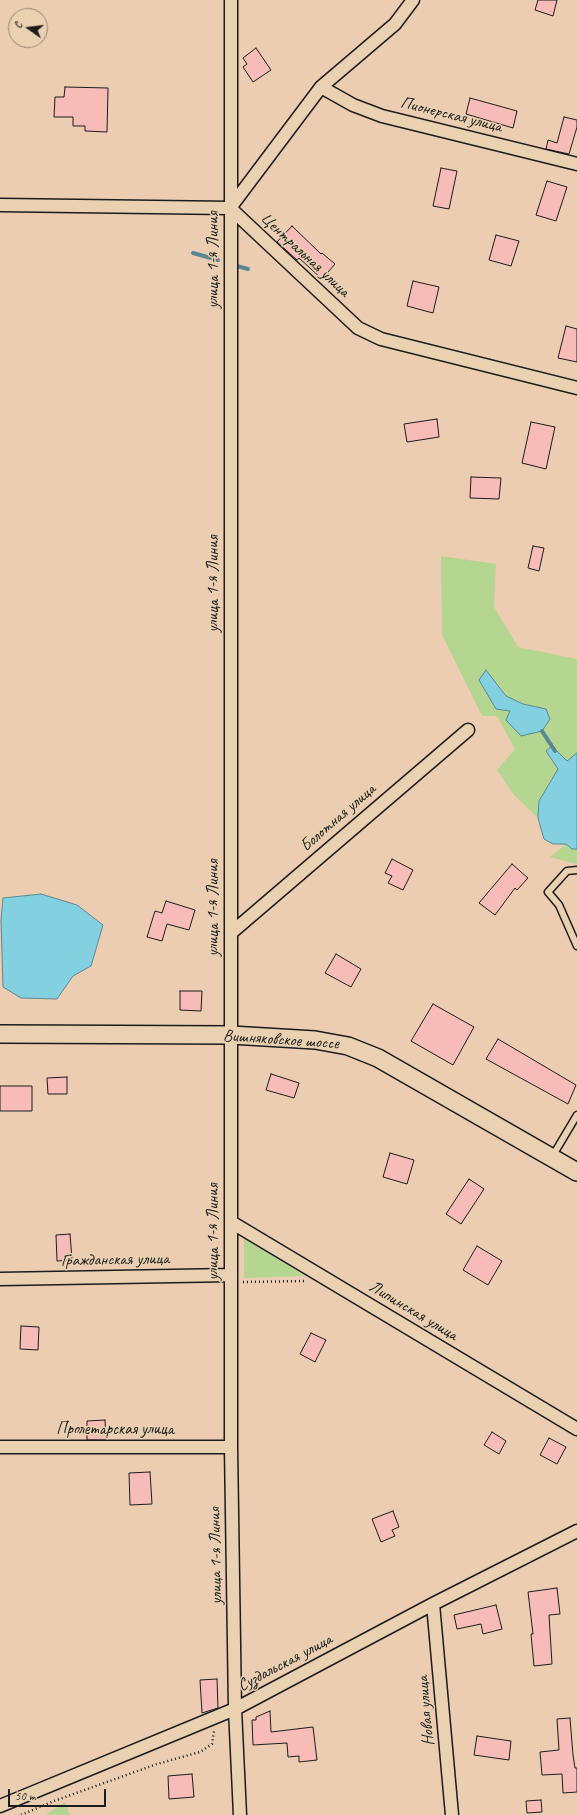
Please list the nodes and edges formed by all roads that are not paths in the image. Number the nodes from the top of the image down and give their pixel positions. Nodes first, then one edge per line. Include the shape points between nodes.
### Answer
1 (231, 0) edge
2 (413, 0) edge
3 (321, 87) junction
4 (577, 164) edge
5 (0, 205) edge
6 (230, 208) junction
7 (577, 388) edge
8 (468, 730) dead end
9 (577, 870) edge
10 (231, 933) junction
11 (577, 946) edge
12 (0, 1034) edge
13 (231, 1035) junction
14 (577, 1115) edge
15 (552, 1158) junction
16 (577, 1172) edge
17 (231, 1222) junction
18 (0, 1279) edge
19 (231, 1279) junction
20 (577, 1429) edge
21 (0, 1447) edge
22 (231, 1447) junction
23 (577, 1531) edge
24 (433, 1604) junction
25 (235, 1709) junction
26 (0, 1806) edge
27 (240, 1815) edge
28 (452, 1815) edge

1 - 6 street, улица 1-я Линия
2 - 3 street via 395,24
3 - 4 street, Пионерская улица via 353,105 382,116
3 - 6 street
5 - 6 street
6 - 7 street, Центральная улица via 358,328 380,339
6 - 10 street, улица 1-я Линия
8 - 10 street, Болотная улица
9 - 11 lane via 567,871 548,892 559,905
10 - 13 street, улица 1-я Линия
12 - 13 street, Вишняковское шоссе
13 - 15 street, Вишняковское шоссе via 315,1040 361,1050
13 - 17 street, улица 1-я Линия
14 - 15 lane
15 - 16 street, Вишняковское шоссе
17 - 19 street, улица 1-я Линия
17 - 20 street, Липинская улица
18 - 19 street, Гражданская улица
19 - 22 street, улица 1-я Линия
21 - 22 street, Пролетарская улица
22 - 25 street, улица 1-я Линия
23 - 24 street, Суздальская улица
24 - 25 street, Суздальская улица
24 - 28 street, Новая улица
25 - 26 street, Суздальская улица
25 - 27 street, улица 1-я Линия

